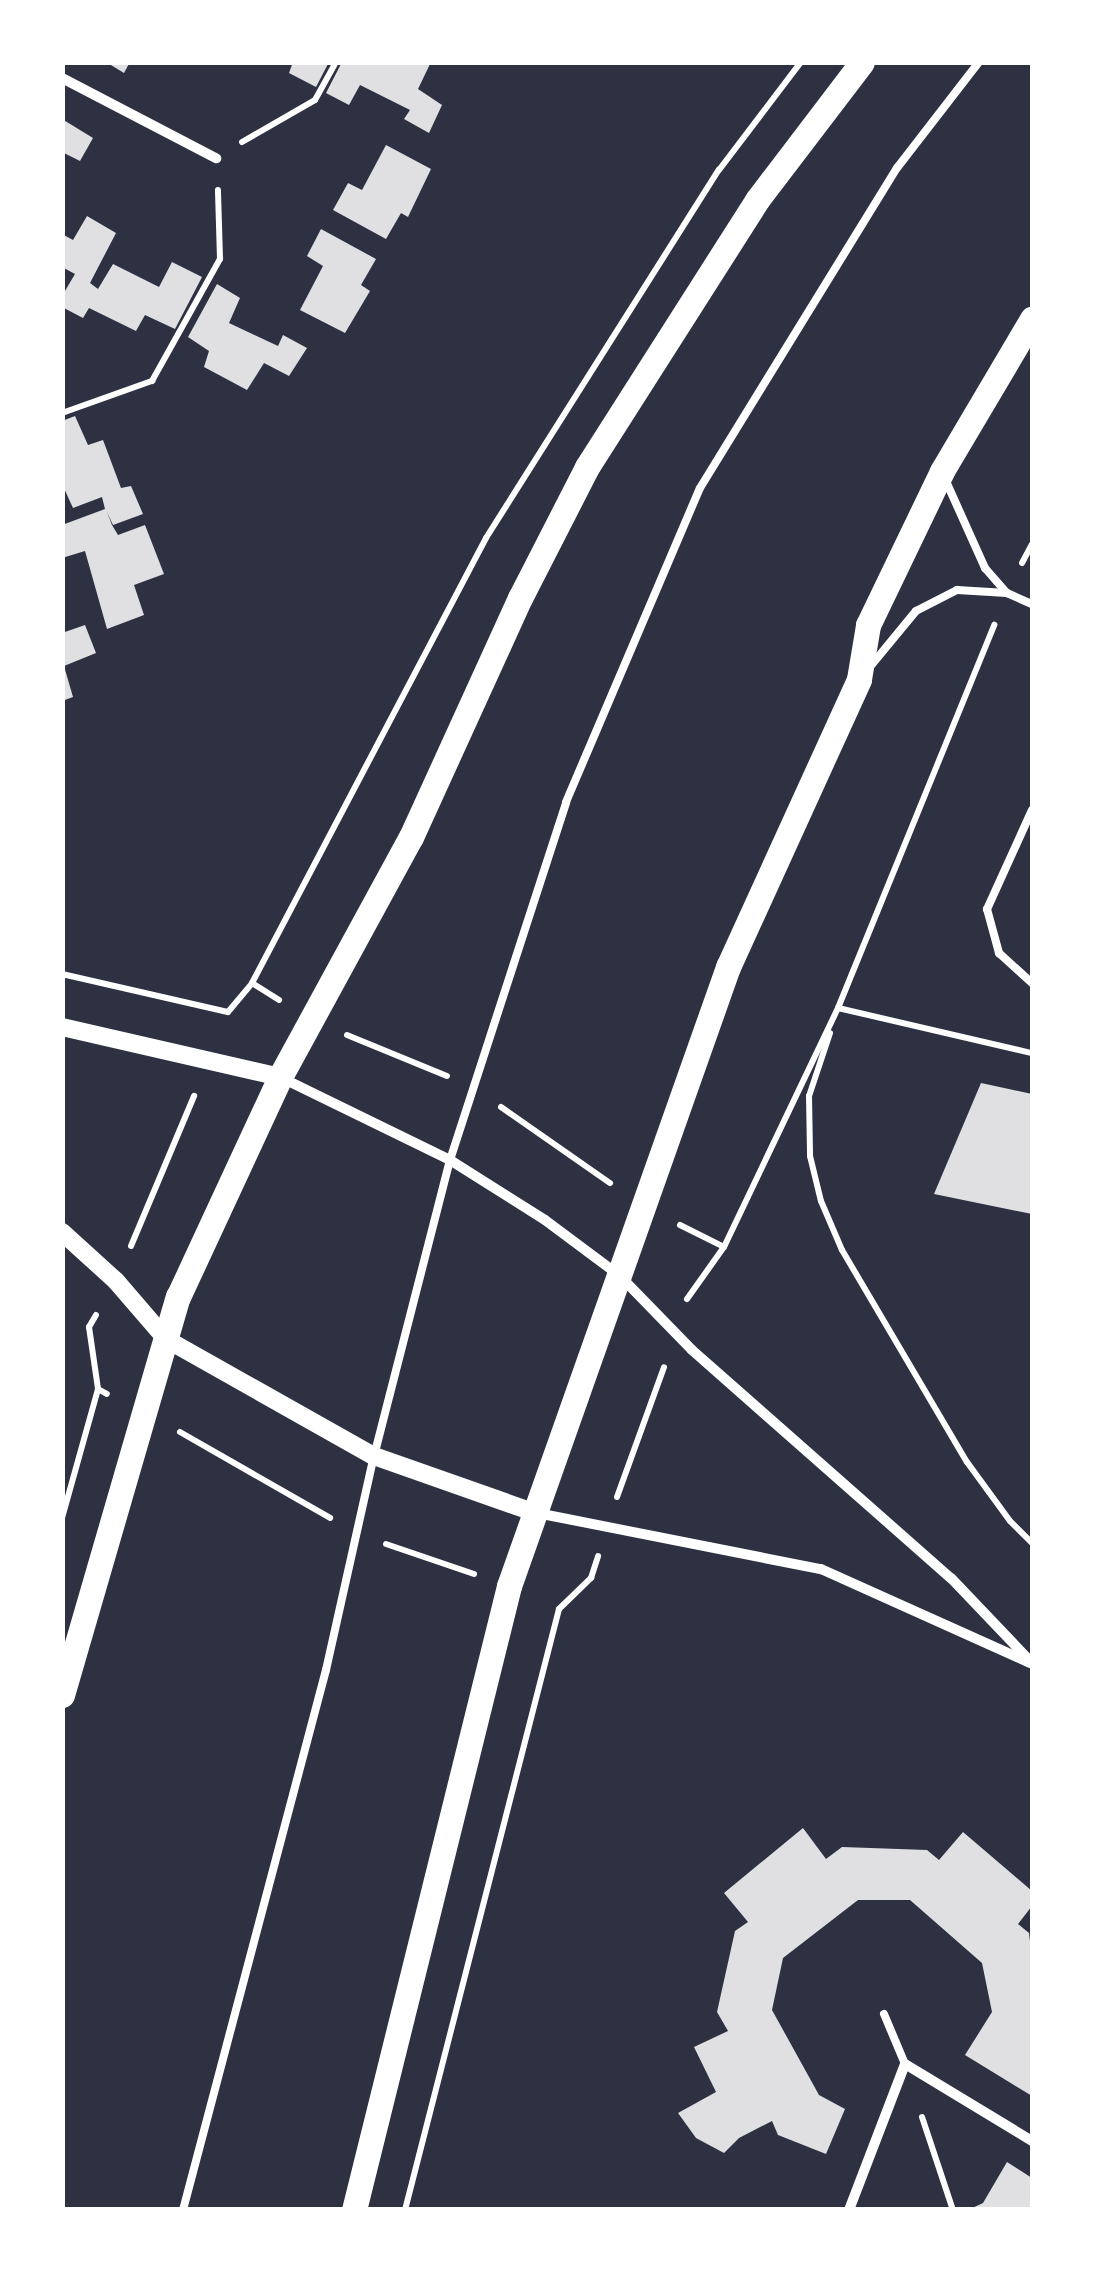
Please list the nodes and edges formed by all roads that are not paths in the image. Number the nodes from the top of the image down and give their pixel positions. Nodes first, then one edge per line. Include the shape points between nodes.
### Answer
1 (862, 62) edge
2 (979, 62) edge
3 (62, 78) edge
4 (216, 158) road end
5 (1032, 319) edge
6 (942, 471) junction
7 (1007, 592) junction
8 (1032, 604) edge
9 (859, 679) junction
10 (1032, 810) edge
11 (1032, 984) edge
12 (62, 1027) edge
13 (280, 1077) junction
14 (450, 1160) junction
15 (62, 1232) edge
16 (620, 1276) junction
17 (166, 1338) junction
18 (374, 1456) junction
19 (536, 1513) junction
20 (1032, 1664) edge
21 (62, 1695) edge
22 (884, 2014) dead end
23 (904, 2064) junction
24 (1032, 2141) edge
25 (184, 2210) edge
26 (354, 2210) edge
27 (850, 2210) edge

1 - 13 main road via 757,200 587,467 411,837
2 - 14 lane via 897,168 700,488 566,802
3 - 4 street
5 - 6 main road
6 - 7 lane via 985,568
6 - 9 main road via 868,625
7 - 8 lane
7 - 9 lane via 958,590 916,611
9 - 16 main road via 728,967
10 - 11 lane via 988,909 999,953
12 - 13 street
13 - 14 street
13 - 17 main road via 178,1298
14 - 16 street
14 - 18 lane
15 - 17 street
16 - 19 main road
16 - 20 street via 676,1334 951,1578
17 - 18 street
17 - 21 main road
18 - 19 street
18 - 25 lane via 326,1670
19 - 20 street via 821,1569
19 - 26 main road via 509,1586
22 - 23 lane
23 - 24 street
23 - 27 street

